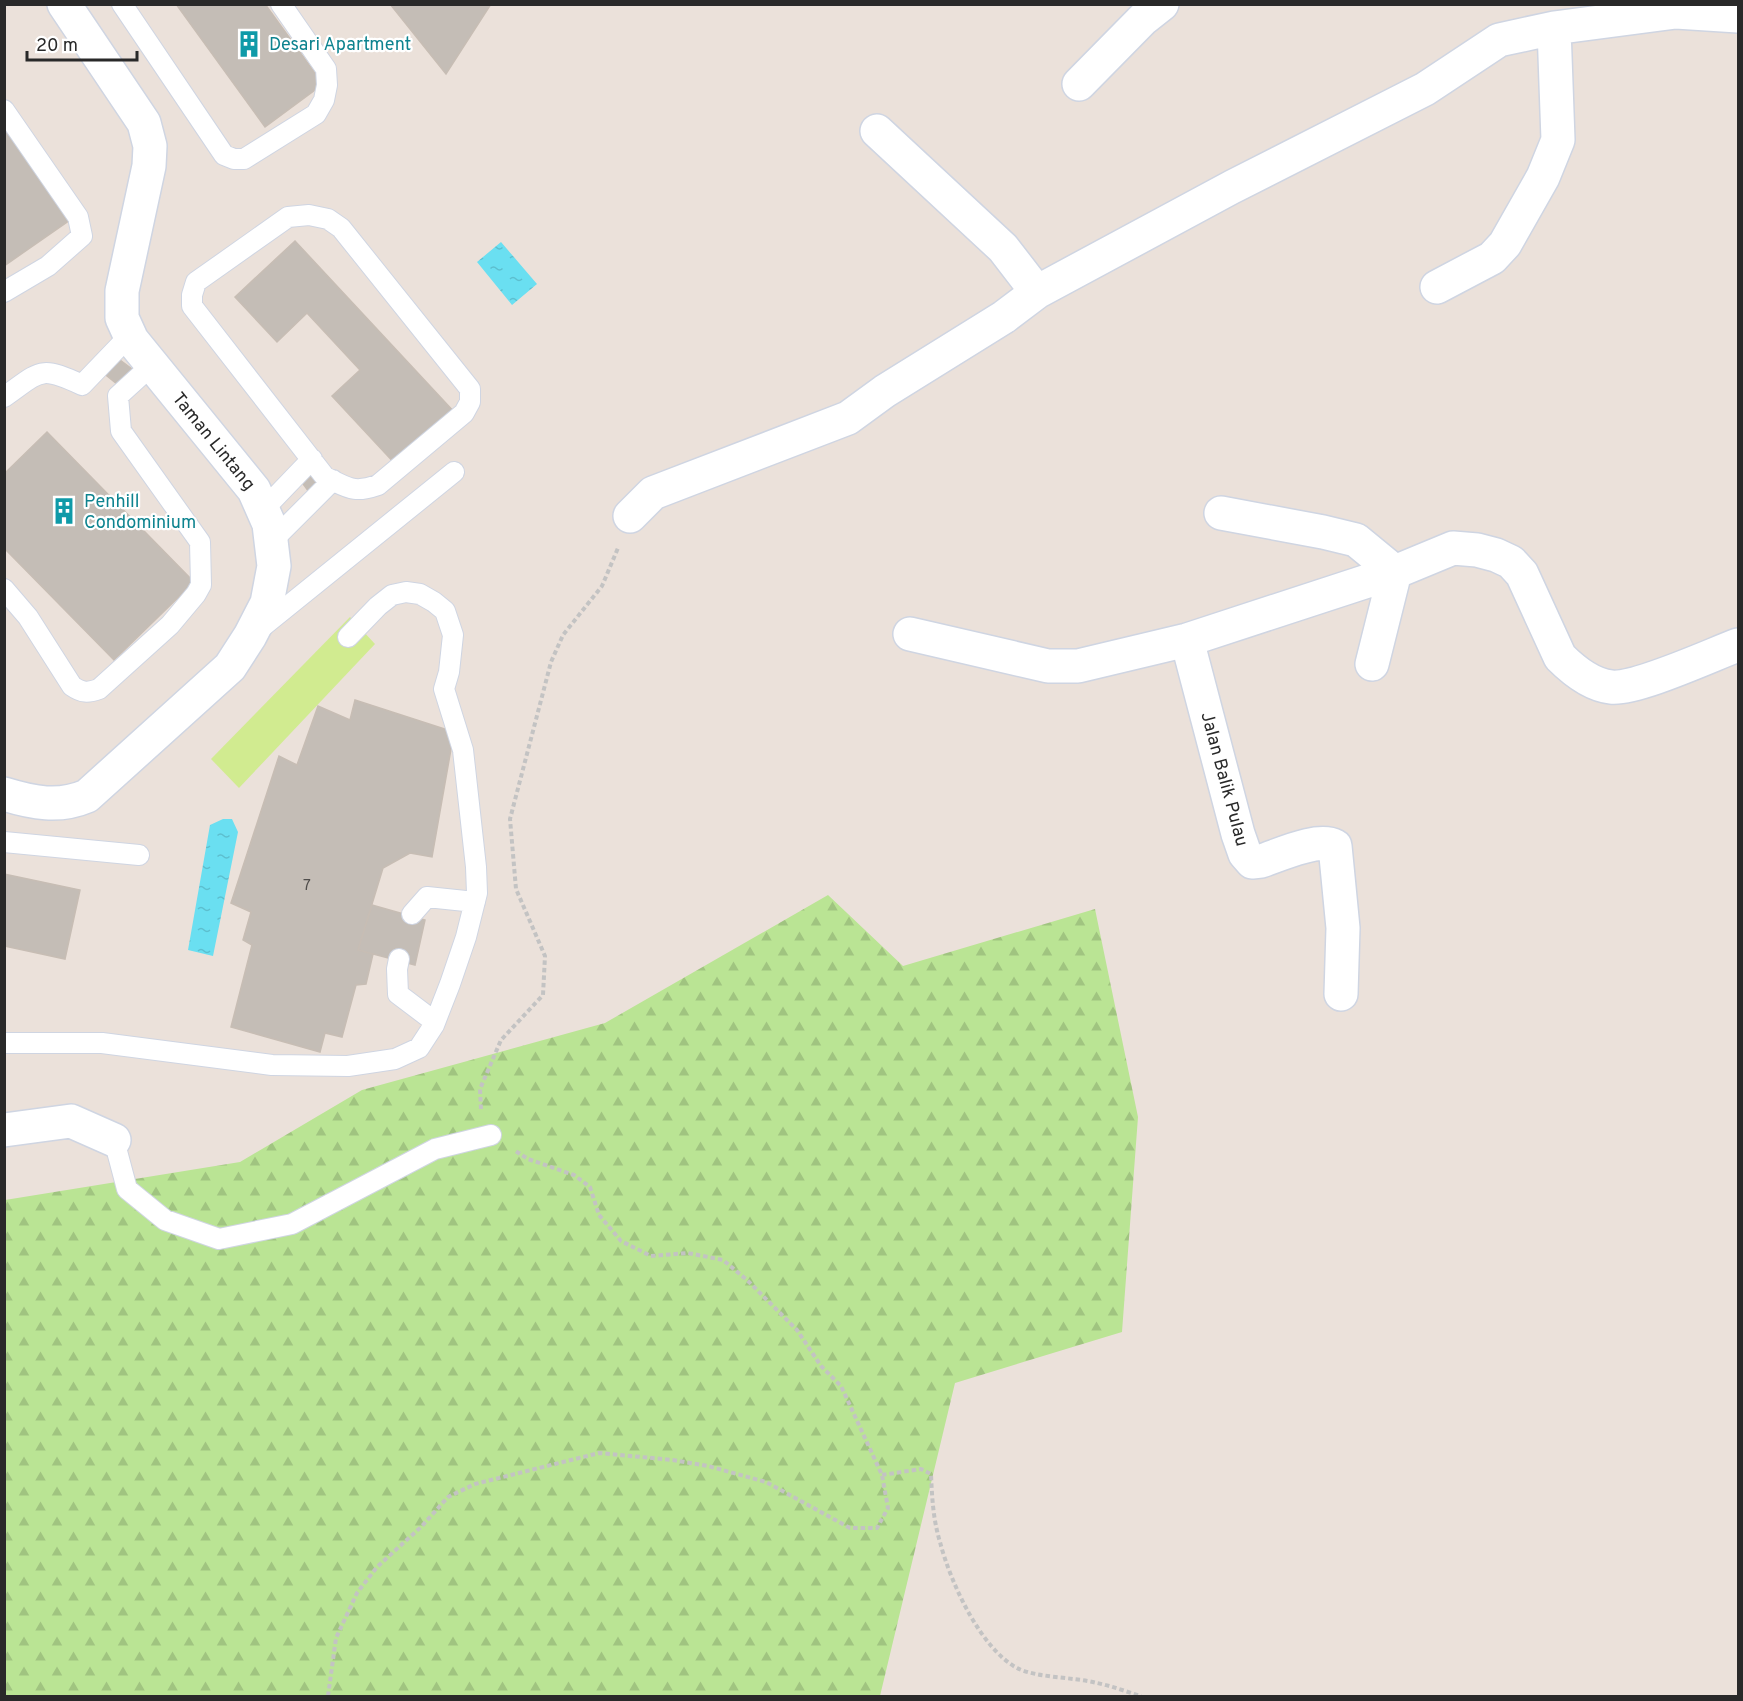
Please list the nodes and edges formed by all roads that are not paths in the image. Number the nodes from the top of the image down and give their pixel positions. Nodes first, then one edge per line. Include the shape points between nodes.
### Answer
1 (64, 4) edge
2 (122, 4) edge
3 (281, 4) edge
4 (1162, 4) edge
5 (1672, 8) edge
6 (1738, 16) edge
7 (1554, 28) junction
8 (1079, 84) dead end
9 (4, 110) edge
10 (877, 131) dead end
11 (1437, 287) dead end
12 (4, 292) edge
13 (1037, 292) junction
14 (130, 335) junction
15 (152, 365) junction
16 (4, 397) edge
17 (312, 459) junction
18 (454, 472) dead end
19 (333, 480) junction
20 (263, 510) junction
21 (1221, 513) dead end
22 (630, 516) road end
23 (272, 541) junction
24 (1395, 572) junction
25 (4, 589) edge
26 (910, 634) dead end
27 (250, 636) junction
28 (348, 637) dead end
29 (1187, 640) junction
30 (1738, 645) edge
31 (1372, 664) dead end
32 (4, 794) edge
33 (4, 842) edge
34 (139, 855) dead end
35 (475, 902) junction
36 (412, 914) dead end
37 (399, 959) dead end
38 (1341, 994) dead end
39 (435, 1022) junction
40 (4, 1043) edge
41 (4, 1130) edge
42 (490, 1135) road end
43 (114, 1140) joint

1 - 14 street, Taman Lintang via 144,123 150,146 122,291 122,318
2 - 3 lane via 224,155 244,159 316,114 324,100 326,69
4 - 8 street
5 - 6 street
5 - 7 street
7 - 11 street via 1558,140 1543,177 1505,244 1492,258
7 - 13 street via 1499,40 1425,89
9 - 12 lane via 78,217 82,236 48,266
10 - 13 street via 1003,248
13 - 22 street via 848,418 653,493
14 - 15 street, Taman Lintang
14 - 16 lane via 82,385 59,374 41,373
15 - 20 street, Taman Lintang via 254,490
15 - 25 lane via 118,396 121,431 200,542 201,585 196,594 170,625 99,690 89,693 72,686 28,617
17 - 19 lane via 325,477
17 - 19 lane via 192,306 196,282 288,217 309,215 328,219 342,228 470,389 470,402 464,413 378,485 352,490
17 - 20 lane
18 - 27 lane
19 - 23 lane
20 - 23 street, Taman Lintang
21 - 24 street via 1356,540
23 - 27 street, Taman Lintang via 274,566 267,603
24 - 29 street
24 - 30 street via 1453,548 1478,550 1511,562 1522,574 1560,657 1588,679 1611,687 1634,685
24 - 31 street
26 - 29 street via 1048,666 1078,666
27 - 32 street, Taman Lintang via 230,667 87,796 57,804
28 - 35 lane via 392,595 420,594 445,611 453,635 444,689 463,750 476,867
29 - 38 street, Jalan Balik Pulau via 1245,854 1252,862 1324,842 1335,846 1343,928
33 - 34 lane
35 - 36 lane via 428,897
35 - 39 lane
37 - 39 lane via 398,994
39 - 40 lane via 418,1048 395,1059 348,1066 272,1065 102,1043
41 - 43 street via 71,1121
42 - 43 lane via 435,1149 292,1224 219,1239 165,1220 127,1189

